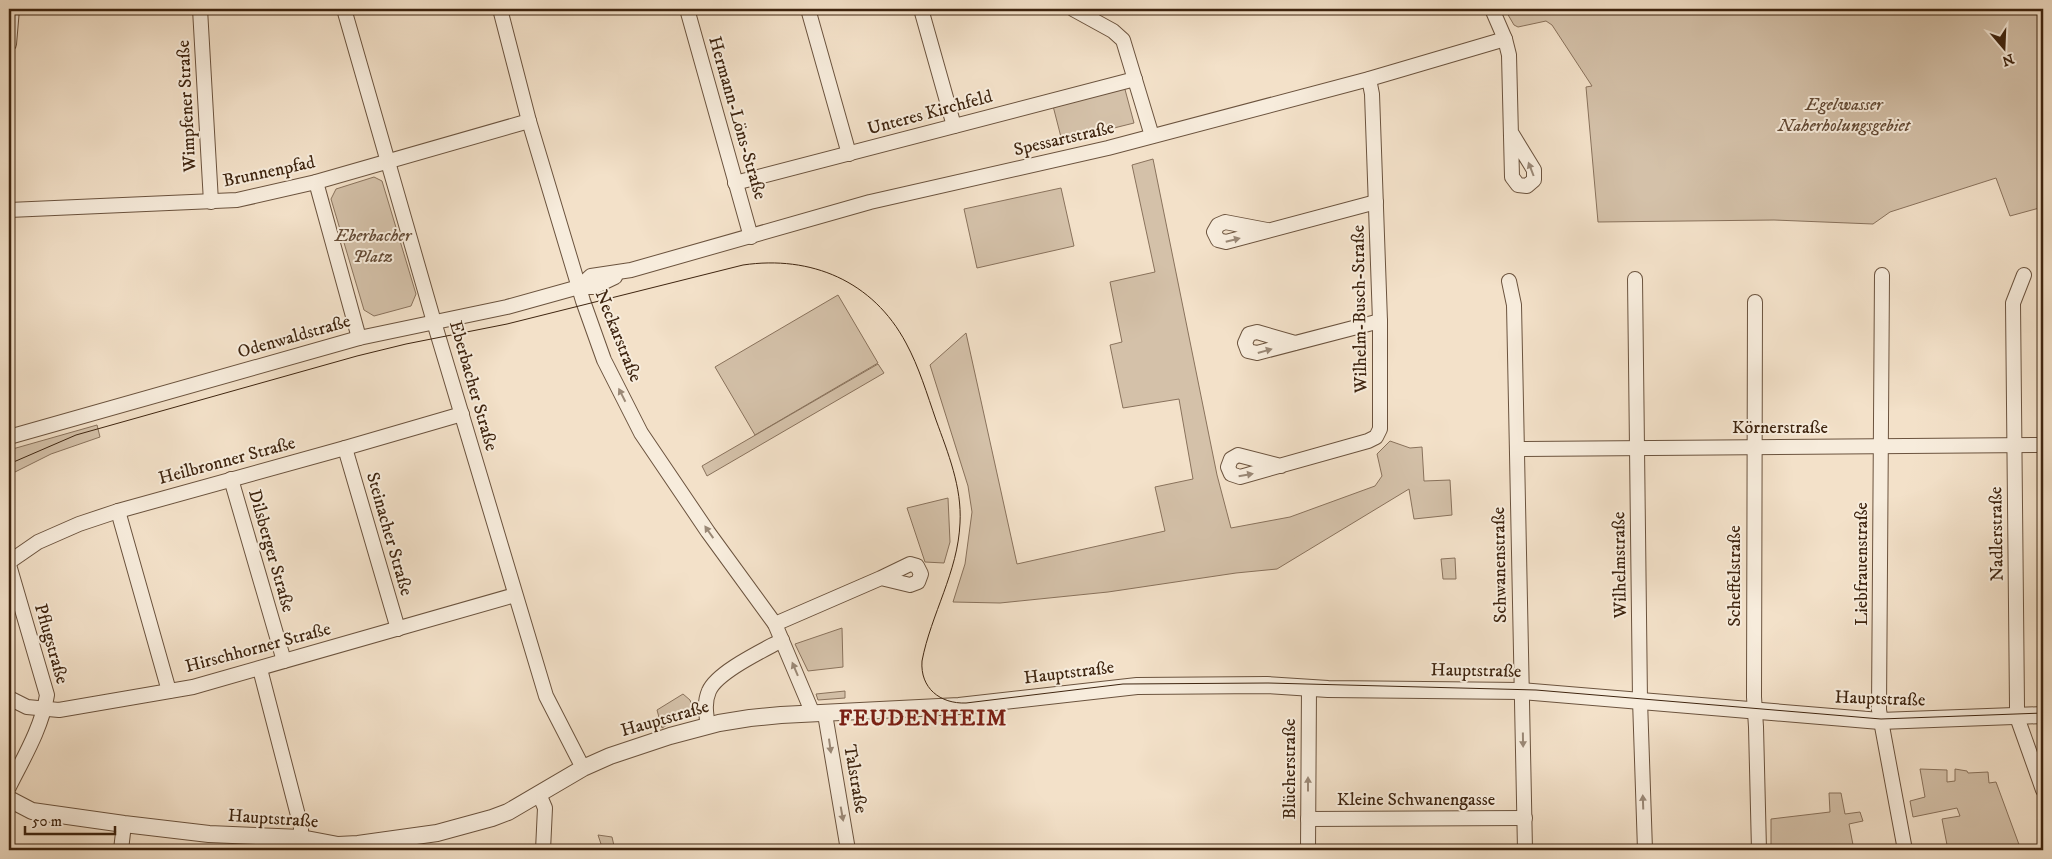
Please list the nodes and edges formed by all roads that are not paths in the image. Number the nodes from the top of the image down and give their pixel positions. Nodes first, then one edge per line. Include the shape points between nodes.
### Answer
1 (12, 9) edge
2 (200, 9) edge
3 (344, 9) edge
4 (500, 9) edge
5 (687, 9) edge
6 (808, 9) edge
7 (921, 9) edge
8 (1072, 9) edge
9 (1492, 9) edge
10 (1505, 39) junction
11 (9, 44) edge
12 (1369, 78) junction
13 (1135, 79) junction
14 (529, 121) junction
15 (954, 126) junction
16 (1512, 134) dead end
17 (1152, 136) junction
18 (848, 154) junction
19 (389, 161) junction
20 (316, 182) junction
21 (735, 184) junction
22 (211, 202) junction
23 (1376, 202) junction
24 (9, 210) edge
25 (1267, 230) dead end
26 (751, 237) junction
27 (1882, 275) dead end
28 (2024, 275) dead end
29 (1635, 279) dead end
30 (1508, 281) dead end
31 (579, 287) junction
32 (1755, 302) dead end
33 (1380, 321) junction
34 (434, 322) junction
35 (359, 338) junction
36 (1295, 343) dead end
37 (462, 414) junction
38 (13, 433) edge
39 (2015, 445) junction
40 (2043, 445) edge
41 (1755, 446) junction
42 (1881, 446) junction
43 (345, 448) junction
44 (1637, 448) junction
45 (1517, 449) junction
46 (1281, 466) dead end
47 (231, 479) junction
48 (118, 511) junction
49 (9, 563) edge
50 (881, 578) dead end
51 (515, 595) junction
52 (775, 624) junction
53 (398, 629) junction
54 (782, 640) junction
55 (284, 661) junction
56 (260, 669) junction
57 (1309, 688) junction
58 (169, 691) junction
59 (1522, 691) junction
60 (9, 698) edge
61 (1640, 700) junction
62 (44, 710) junction
63 (1755, 712) junction
64 (819, 714) junction
65 (2043, 715) edge
66 (2018, 717) junction
67 (1880, 722) junction
68 (708, 726) junction
69 (583, 768) junction
70 (2043, 790) edge
71 (538, 794) junction
72 (10, 798) edge
73 (1525, 818) junction
74 (1308, 819) junction
75 (124, 824) junction
76 (301, 838) junction
77 (320, 846) edge
78 (121, 850) edge
79 (543, 850) edge
80 (848, 850) edge
81 (1308, 850) edge
82 (1526, 850) edge
83 (1645, 850) edge
84 (1759, 850) edge
85 (1905, 850) edge

1 - 11 street
2 - 22 street, Wimpfener Straße
3 - 19 street, Eberbacher Straße
4 - 14 street, Neckarstraße
5 - 21 street, Hermann-Löns-Straße
6 - 18 street
7 - 15 street
8 - 13 street via 1119,35
9 - 10 street
10 - 12 street, Spessartstraße
10 - 16 street via 1509,55
12 - 17 street, Spessartstraße
12 - 23 street, Wilhelm-Busch-Straße
13 - 15 street, Unteres Kirchfeld
13 - 17 street
14 - 19 street, Brunnenpfad
14 - 31 street, Neckarstraße
15 - 18 street, Unteres Kirchfeld
17 - 26 street, Spessartstraße via 1070,158 870,202
18 - 21 street, Unteres Kirchfeld
19 - 20 street, Brunnenpfad
19 - 34 street, Eberbacher Straße
20 - 22 street, Brunnenpfad via 275,193
20 - 35 street
21 - 26 street, Hermann-Löns-Straße
22 - 24 street, Brunnenpfad
23 - 25 street
23 - 33 street, Wilhelm-Busch-Straße
26 - 31 street, Spessartstraße via 631,270 594,287
27 - 42 street, Liebfrauenstraße
28 - 39 street, Nadlerstraße via 2013,303
29 - 44 street, Wilhelmstraße
30 - 45 street, Schwanenstraße via 1514,305
31 - 34 street, Odenwaldstraße via 508,307
52 -> 31 street, Neckarstraße via 641,433 604,360
32 - 41 street, Scheffelstraße
33 - 36 street
33 - 46 street, Wilhelm-Busch-Straße via 1380,429 1376,437
34 - 35 street, Odenwaldstraße
34 - 37 street, Eberbacher Straße
35 - 38 street, Odenwaldstraße
37 - 43 street, Heilbronner Straße
37 - 51 street, Eberbacher Straße
39 - 40 street, Körnerstraße
39 - 42 street, Körnerstraße
39 - 66 street, Nadlerstraße
41 - 42 street, Körnerstraße
41 - 44 street, Körnerstraße
41 - 63 street, Scheffelstraße
42 - 67 street, Liebfrauenstraße
43 - 47 street, Heilbronner Straße
43 - 53 street, Steinacher Straße
44 - 45 street, Körnerstraße
44 - 61 street, Wilhelmstraße
45 - 59 street, Schwanenstraße
47 - 48 street, Heilbronner Straße
47 - 55 street, Dilsberger Straße
48 - 49 street, Heilbronner Straße via 38,542
48 - 58 street
49 - 62 street, Pflugstraße via 47,694
50 - 52 street
51 - 53 street, Hirschhorner Straße
51 - 69 street, Eberbacher Straße via 546,696
52 - 54 street, Neckarstraße
53 - 55 street, Hirschhorner Straße
64 -> 54 street, Neckarstraße
54 - 68 street via 716,679 706,701
55 - 56 street, Hirschhorner Straße
56 - 58 street, Hirschhorner Straße
56 - 76 street
57 - 59 street, Hauptstraße
57 - 64 street, Hauptstraße via 1137,686 958,706
74 -> 57 street, Blücherstraße
58 - 62 street, Hirschhorner Straße
59 - 61 street, Hauptstraße
59 -> 73 street, Schwanenstraße
60 - 62 street, Hirschhorner Straße
61 - 63 street, Hauptstraße
83 -> 61 street, Wilhelmstraße
62 - 72 street, Pflugstraße
63 - 67 street, Hauptstraße
63 - 84 street, Scheffelstraße
64 - 68 street, Hauptstraße via 750,718
64 -> 80 street, Talstraße
65 - 66 street, Hauptstraße
66 - 67 street, Hauptstraße
66 - 70 street, Nadlerstraße
67 - 85 street, Liebfrauenstraße
68 - 69 street, Hauptstraße via 625,750
69 - 71 street, Hauptstraße
71 - 77 street, Hauptstraße via 508,812 437,833
71 - 79 street via 545,808
72 - 75 street, Hauptstraße via 22,808 37,812
73 - 74 street, Kleine Schwanengasse
73 - 82 street, Schwanenstraße
74 - 81 street, Blücherstraße
75 - 76 street, Hauptstraße via 210,834
75 - 78 street
76 - 77 street, Hauptstraße

